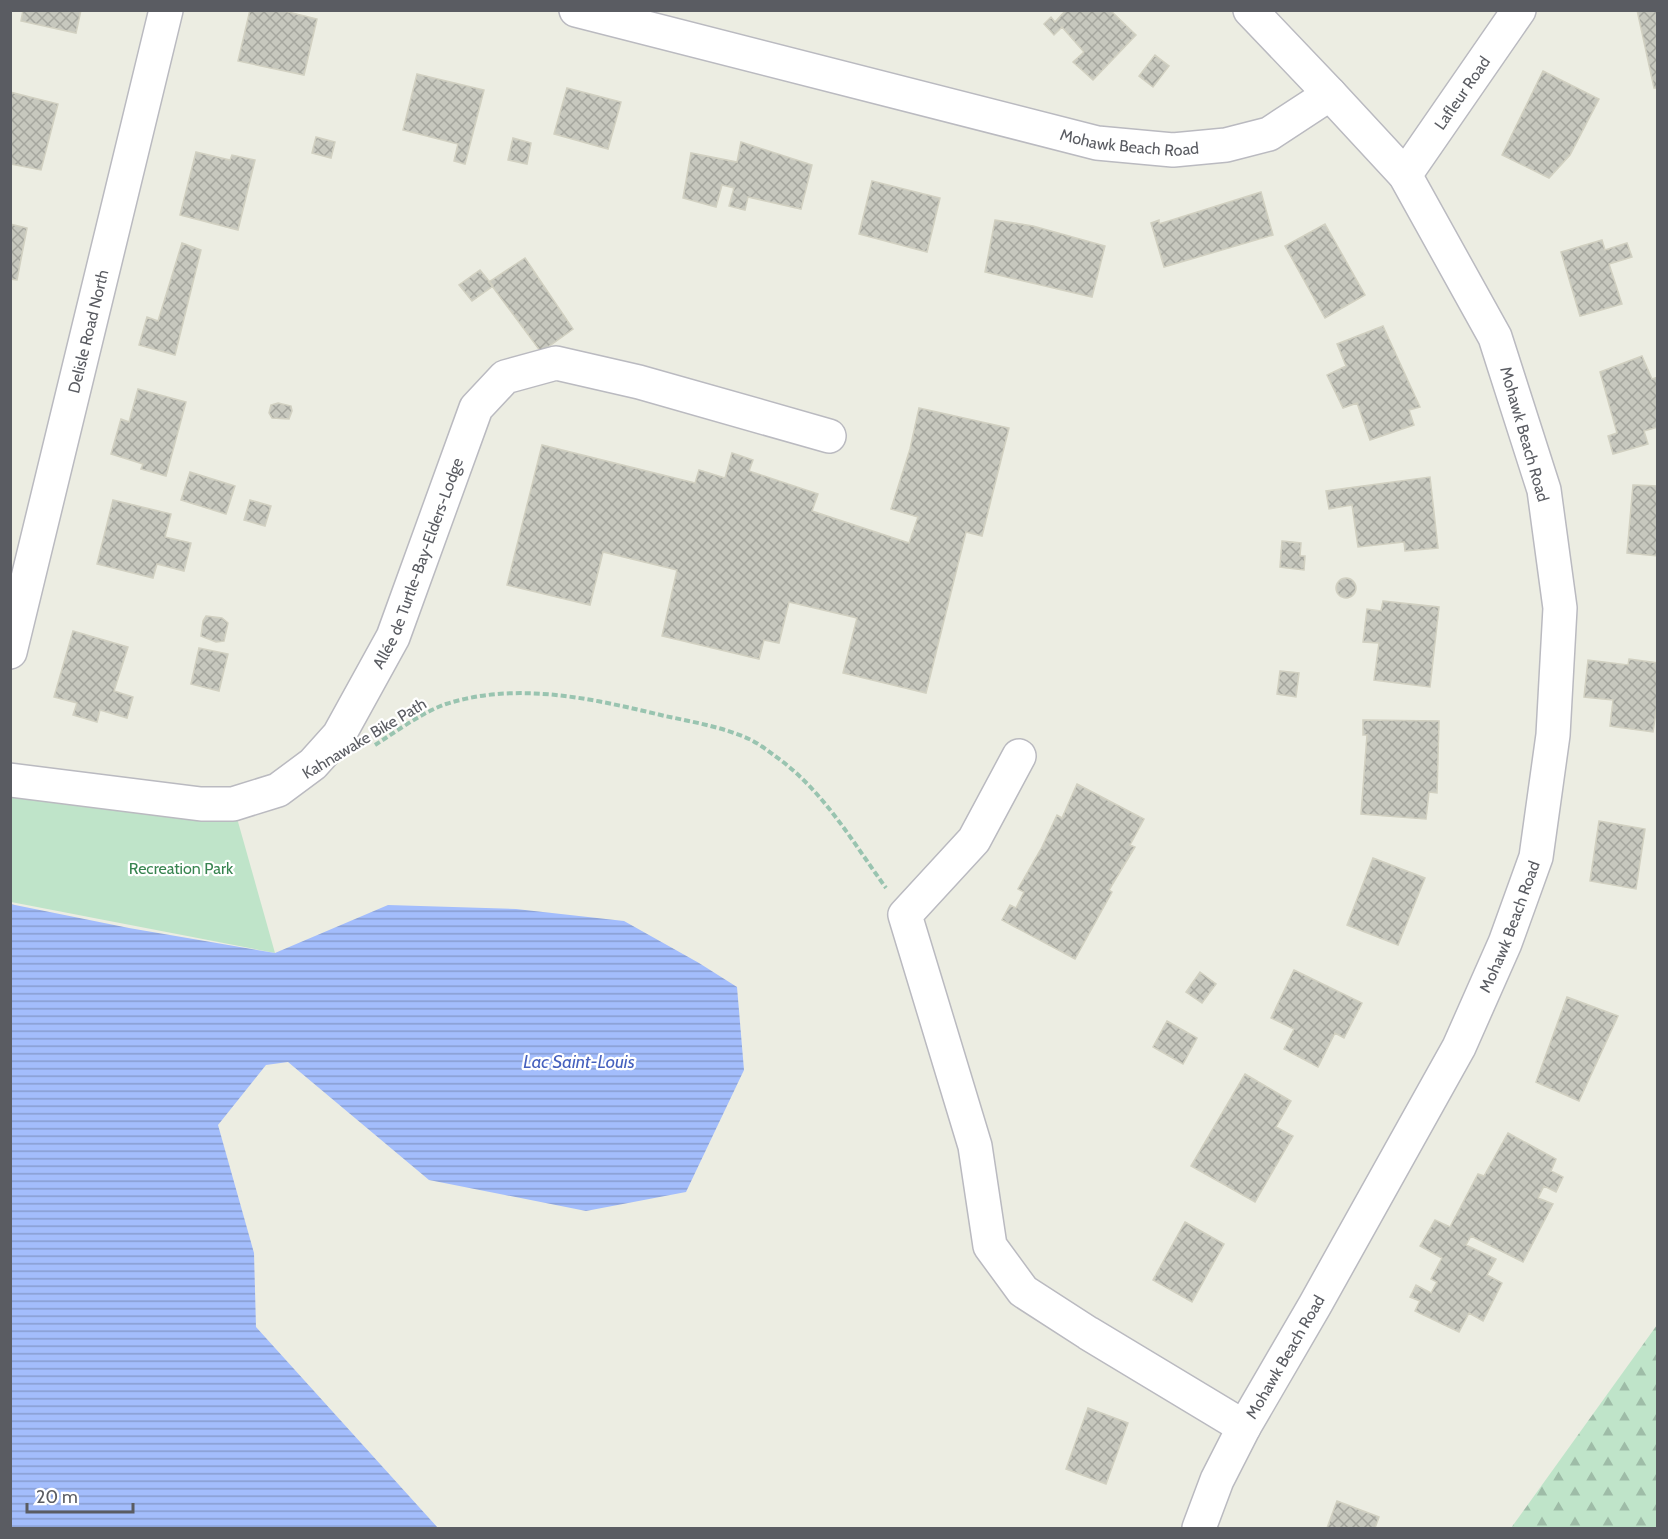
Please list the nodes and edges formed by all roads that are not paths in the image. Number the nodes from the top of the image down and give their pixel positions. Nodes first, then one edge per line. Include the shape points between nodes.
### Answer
1 (166, 10) edge
2 (576, 10) edge
3 (1250, 10) edge
4 (1519, 10) edge
5 (1330, 94) junction
6 (1405, 175) junction
7 (829, 436) dead end
8 (10, 652) edge
9 (1019, 756) dead end
10 (10, 780) edge
11 (1244, 1427) junction
12 (1199, 1528) edge

1 - 8 street, Delisle Road North
2 - 5 street, Mohawk Beach Road via 1097,143 1173,150 1226,145 1269,134
3 - 5 street
4 - 6 street, Lafleur Road
5 - 6 street, Mohawk Beach Road
6 - 11 street, Mohawk Beach Road via 1495,337 1544,490 1560,608 1553,735 1536,857 1478,1006 1448,1068
7 - 10 street, Allée de Turtle-Bay-Elders-Lodge via 639,382 556,363 505,377 476,408 393,637 339,735 313,764 279,790 233,804 201,804
9 - 11 street via 974,840 905,915 975,1146 990,1246 1023,1291
11 - 12 street, Mohawk Beach Road via 1217,1480

